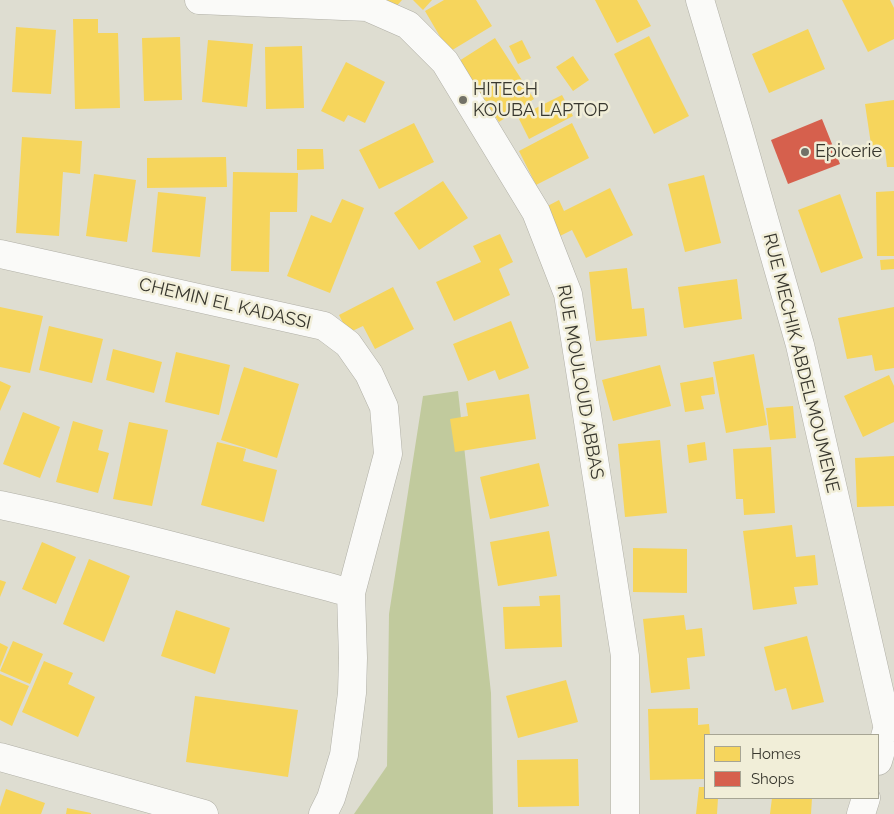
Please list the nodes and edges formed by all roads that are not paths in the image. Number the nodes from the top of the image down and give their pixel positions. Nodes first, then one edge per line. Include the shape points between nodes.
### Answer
1 (199, 0) edge
2 (700, 0) edge
3 (0, 254) edge
4 (0, 504) edge
5 (351, 593) junction
6 (894, 703) edge
7 (888, 729) junction
8 (0, 757) edge
9 (879, 758) edge
10 (866, 799) edge
11 (204, 814) edge
12 (323, 814) edge
13 (625, 814) edge
14 (861, 814) edge

1 - 13 street, RUE MOULOUD ABBAS via 367,7 408,25 446,62 536,212 568,294 625,656
2 - 7 street, RUE MECHIK ABDELMOUMENE via 800,346
3 - 5 street, CHEMIN EL KADASSI via 324,326 348,344 384,407 388,454
4 - 5 street
5 - 12 street, CHEMIN EL KADASSI via 351,702 344,755
6 - 7 street
7 - 9 street
8 - 11 street
10 - 14 street

